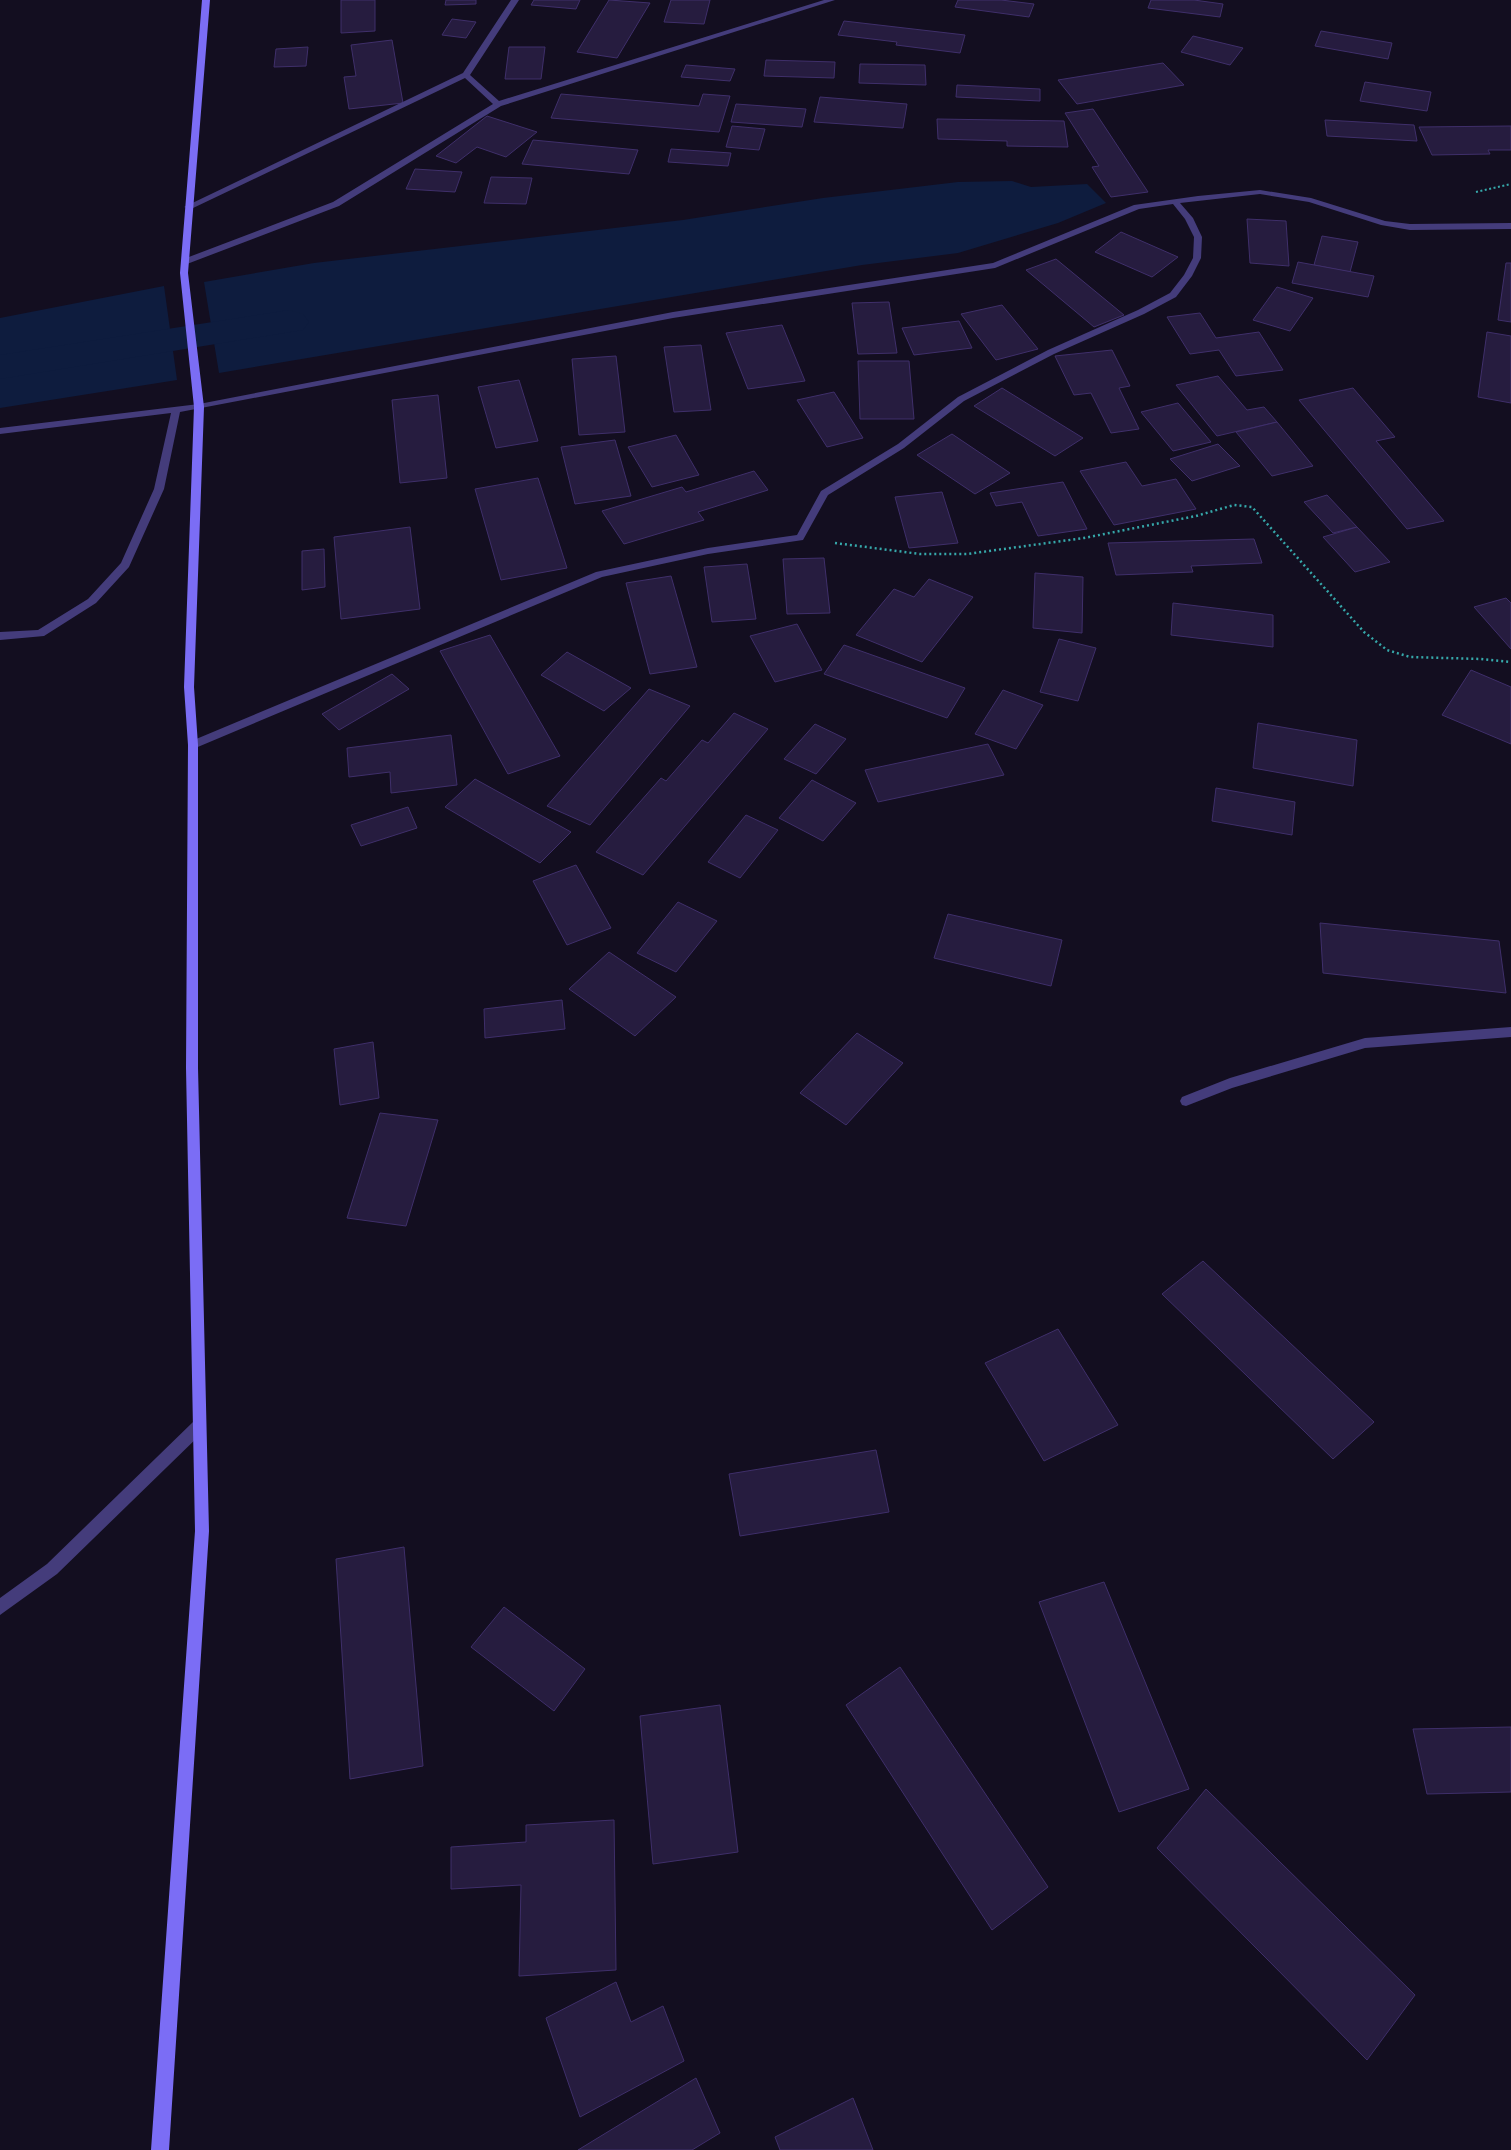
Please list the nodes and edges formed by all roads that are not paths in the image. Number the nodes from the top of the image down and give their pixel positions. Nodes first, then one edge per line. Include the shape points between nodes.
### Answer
1 (206, 0) edge
2 (515, 0) edge
3 (831, 0) edge
4 (466, 75) junction
5 (498, 104) junction
6 (1175, 202) junction
7 (188, 208) junction
8 (1511, 226) edge
9 (184, 262) junction
10 (199, 407) junction
11 (176, 410) junction
12 (0, 431) edge
13 (0, 636) edge
14 (193, 745) junction
15 (1511, 1032) edge
16 (1186, 1101) dead end
17 (198, 1427) junction
18 (0, 1607) edge
19 (160, 2150) edge

1 - 7 main road
2 - 4 street
3 - 5 street
4 - 5 street
4 - 7 street
5 - 9 street via 336,204
6 - 8 street via 1260,192 1311,200 1384,223 1410,227
6 - 10 street via 1137,207 994,265 673,315
6 - 14 street via 1189,218 1198,237 1197,258 1173,295 961,398 901,446 824,493 800,538 708,551 600,574
7 - 9 main road
9 - 10 main road
10 - 11 street
10 - 14 main road via 189,686
11 - 12 street
11 - 13 street via 159,489 125,565 92,601 40,633
14 - 17 main road via 192,1068
15 - 16 street via 1365,1042 1248,1077
17 - 18 street via 52,1568
17 - 19 main road via 202,1531

